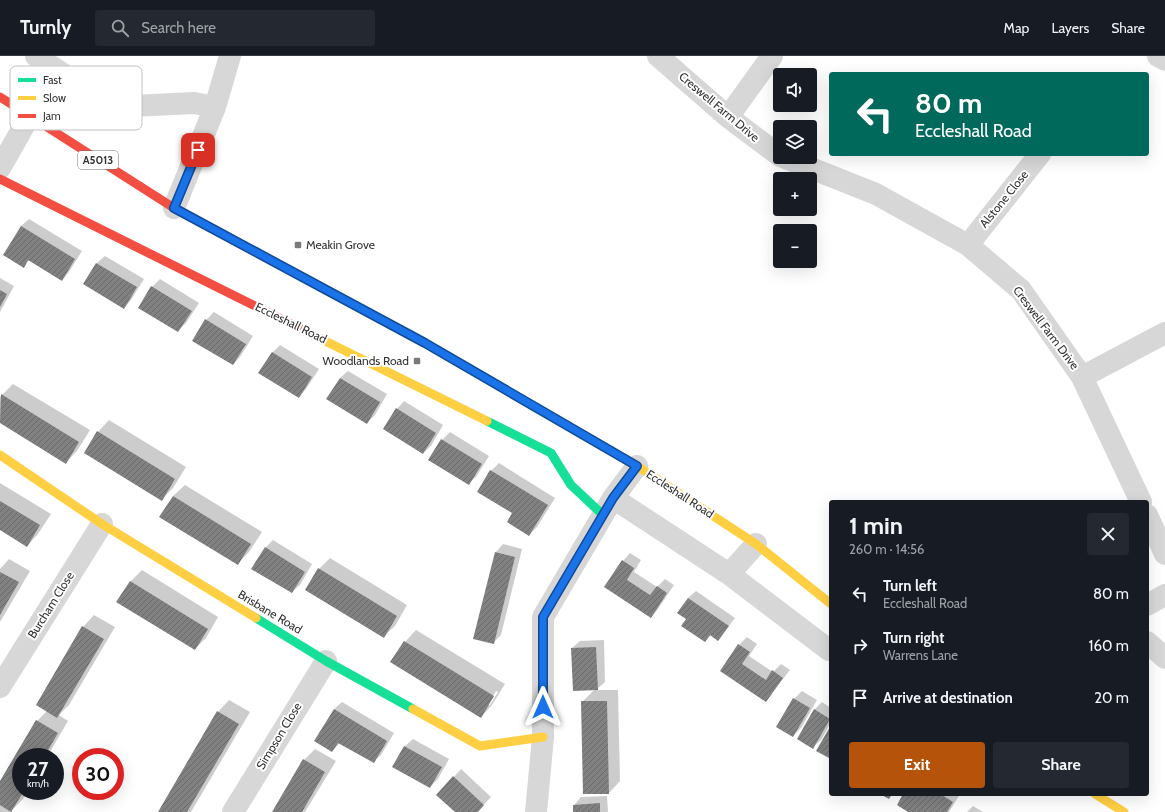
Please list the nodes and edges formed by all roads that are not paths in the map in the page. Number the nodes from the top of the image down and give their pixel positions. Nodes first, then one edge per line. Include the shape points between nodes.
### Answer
1 (36, 56) edge
2 (230, 56) edge
3 (658, 56) edge
4 (772, 56) edge
5 (1158, 56) edge
6 (1165, 60) edge
7 (51, 66) edge
8 (0, 97) edge
9 (10, 104) edge
10 (142, 106) edge
11 (215, 107) junction
12 (728, 117) junction
13 (22, 130) edge
14 (50, 130) edge
15 (773, 151) edge
16 (1038, 156) edge
17 (801, 164) edge
18 (0, 168) edge
19 (0, 179) edge
20 (174, 208) junction
21 (968, 245) junction
22 (1165, 333) edge
23 (1082, 377) junction
24 (0, 455) edge
25 (637, 466) junction
26 (1140, 500) edge
27 (608, 506) junction
28 (1149, 519) edge
29 (102, 524) junction
30 (756, 544) junction
31 (1165, 554) edge
32 (729, 574) junction
33 (1165, 595) edge
34 (829, 602) edge
35 (1149, 605) edge
36 (1149, 644) edge
37 (829, 650) dead end
38 (1165, 658) edge
39 (326, 661) junction
40 (0, 687) edge
41 (543, 737) junction
42 (1099, 796) edge
43 (233, 812) edge
44 (536, 812) edge
45 (1124, 812) edge

1 - 7 street
2 - 11 street
3 - 12 street, Creswell Farm Drive
4 - 12 street
5 - 6 street
8 - 9 street, Eccleshall Road / A5013
10 - 11 street via 194,103
11 - 20 street
12 - 15 street, Creswell Farm Drive
13 - 18 street
14 - 20 street, Eccleshall Road / A5013
16 - 21 street, Alstone Close
17 - 21 street, Creswell Farm Drive via 876,194
19 - 27 street, Eccleshall Road via 552,453 571,485
20 - 25 street, Eccleshall Road / A5013 via 425,343
21 - 23 street, Creswell Farm Drive via 1021,290
22 - 23 street
23 - 26 street, Creswell Farm Drive
24 - 29 street, Brisbane Road
25 - 27 street
25 - 30 street, Eccleshall Road / A5013
27 - 32 street, Eccleshall Road
27 - 41 street via 543,617
28 - 31 street
29 - 39 street, Brisbane Road
29 - 40 street, Burcham Close
30 - 32 street
30 - 34 street, Eccleshall Road / A5013
32 - 37 street, Eccleshall Road
33 - 35 street
36 - 38 street
39 - 41 street, Brisbane Road via 480,746
39 - 43 street, Simpson Close
41 - 44 street
42 - 45 street

